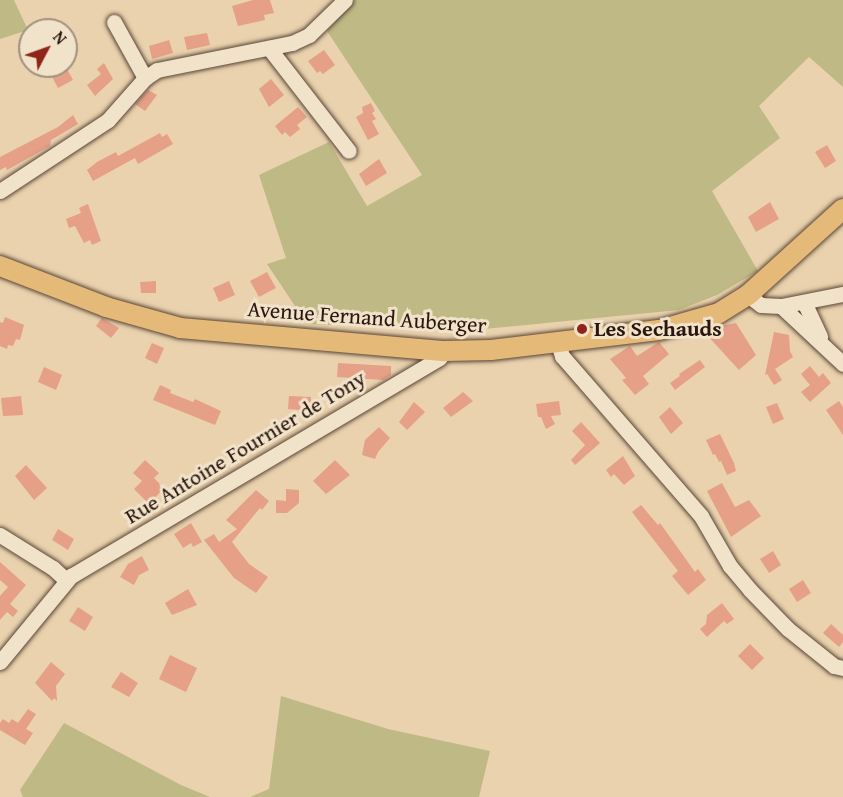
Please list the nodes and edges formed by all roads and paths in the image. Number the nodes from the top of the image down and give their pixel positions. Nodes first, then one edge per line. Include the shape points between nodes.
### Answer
1 (345, 0) edge
2 (114, 22) dead end
3 (269, 48) junction
4 (145, 78) junction
5 (349, 151) dead end
6 (0, 191) edge
7 (843, 209) edge
8 (0, 266) edge
9 (843, 294) edge
10 (748, 295) junction
11 (804, 302) junction
12 (781, 306) junction
13 (558, 343) junction
14 (823, 343) junction
15 (445, 351) junction
16 (843, 364) edge
17 (0, 535) edge
18 (66, 580) junction
19 (0, 662) edge
20 (838, 667) edge

1 - 3 street via 309,35 292,44
2 - 4 street
3 - 4 street via 171,65
3 - 5 street
4 - 6 street via 108,120
7 - 10 main road, Avenue Fernand Auberger
8 - 15 main road, Avenue Fernand Auberger via 106,307 180,328
9 - 11 street
10 - 12 street via 761,305
10 - 13 main road, Avenue Fernand Auberger via 719,313 689,323
11 - 12 street
11 - 14 street
12 - 14 street
13 - 15 main road, Avenue Fernand Auberger
13 - 20 street via 562,356 701,516 730,566 750,590 788,628
14 - 16 street
15 - 18 street, Rue Antoine Fournier de Tony
17 - 18 street
18 - 19 street

